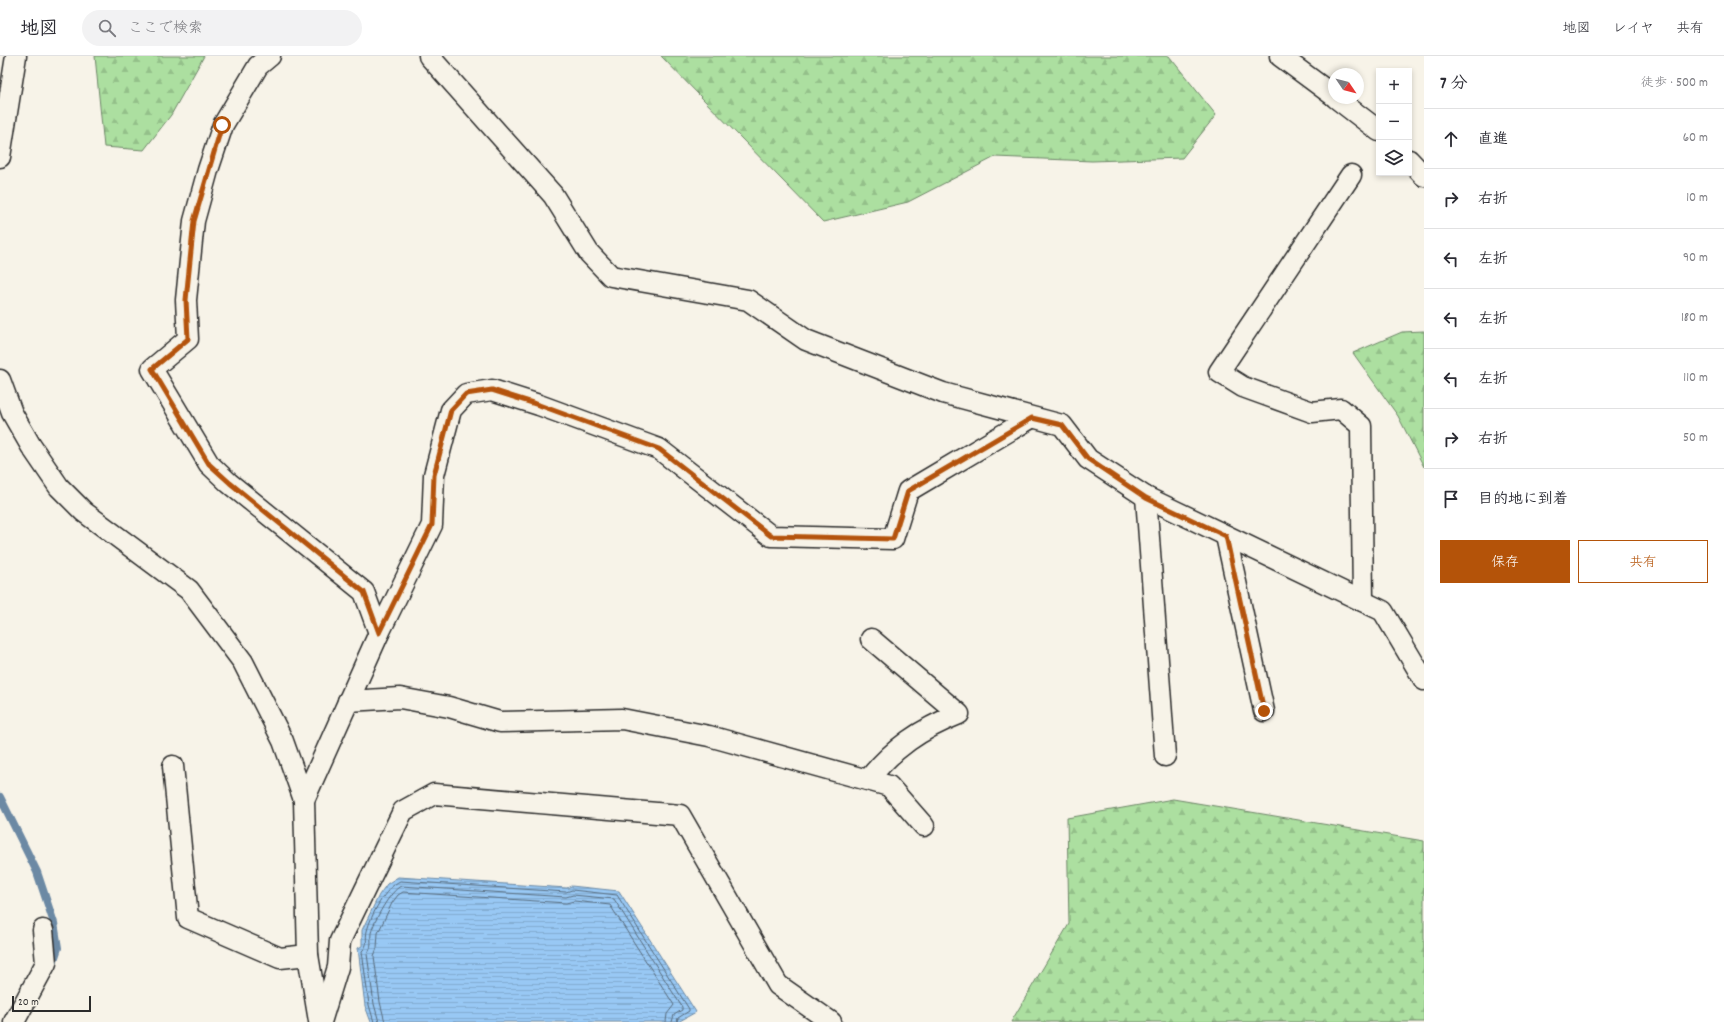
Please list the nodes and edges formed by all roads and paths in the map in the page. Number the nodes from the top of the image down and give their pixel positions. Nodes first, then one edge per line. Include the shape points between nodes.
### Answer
1 (16, 56) edge
2 (270, 56) edge
3 (429, 56) edge
4 (1280, 56) edge
5 (1328, 92) edge
6 (1344, 104) edge
7 (1376, 129) edge
8 (0, 157) edge
9 (1412, 163) edge
10 (1351, 175) dead end
11 (1424, 176) edge
12 (0, 380) edge
13 (6, 413) edge
14 (1032, 418) junction
15 (1146, 498) junction
16 (1226, 536) junction
17 (1363, 601) junction
18 (379, 633) junction
19 (871, 639) dead end
20 (1424, 680) edge
21 (348, 701) junction
22 (1264, 711) dead end
23 (1165, 756) dead end
24 (173, 766) dead end
25 (868, 780) junction
26 (304, 800) junction
27 (924, 826) dead end
28 (42, 930) dead end
29 (308, 955) junction
30 (14, 1022) edge
31 (320, 1022) edge
32 (831, 1022) edge

1 - 8 street
2 - 18 street via 258,66 222,125 208,170 194,221 186,300 188,339 152,369 209,464 364,592
3 - 14 street via 553,195 589,253 610,276 748,300 806,340 943,393
4 - 5 street
6 - 7 street
9 - 11 street
10 - 17 street via 1219,372 1243,386 1312,412 1341,409 1361,426
12 - 13 street
13 - 26 street via 59,487 84,512 189,590 203,608 243,662 283,741
14 - 15 street via 1062,425 1088,459
14 - 18 street via 908,491 893,539 771,536 659,449 492,390 466,394 451,410 434,475 432,525
15 - 16 street
15 - 23 street
16 - 17 street
16 - 22 street
17 - 20 street via 1383,611
18 - 21 street
19 - 25 street via 959,714 938,722 911,738 883,761
21 - 25 street via 400,698 449,707 500,722 622,718 709,736
21 - 26 street
24 - 29 street via 188,918 280,958
25 - 27 street via 889,786
26 - 29 street
28 - 30 street via 46,963
29 - 31 street
31 - 32 street via 338,967 340,941 403,811 434,794 680,815 778,985

